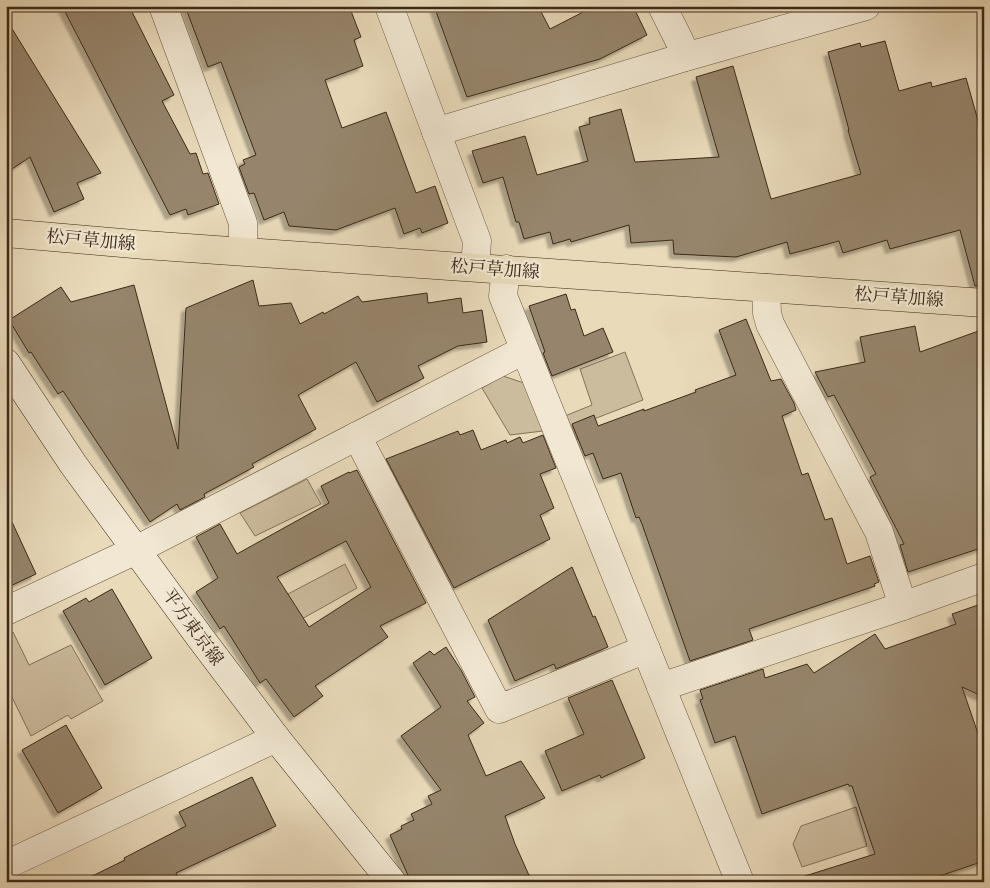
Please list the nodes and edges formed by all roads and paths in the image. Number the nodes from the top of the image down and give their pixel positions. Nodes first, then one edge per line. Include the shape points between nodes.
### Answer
1 (163, 6) edge
2 (389, 6) edge
3 (662, 6) edge
4 (866, 6) edge
5 (685, 58) junction
6 (436, 132) junction
7 (6, 233) edge
8 (243, 251) junction
9 (475, 267) junction
10 (506, 270) junction
11 (766, 288) junction
12 (984, 303) edge
13 (524, 350) junction
14 (7, 364) edge
15 (357, 436) junction
16 (136, 550) junction
17 (984, 577) edge
18 (903, 606) junction
19 (6, 611) edge
20 (646, 649) junction
21 (661, 687) junction
22 (276, 738) junction
23 (6, 865) edge
24 (392, 882) edge
25 (740, 882) edge

1 - 8 street via 243,223
2 - 6 street
3 - 5 street
4 - 5 street
5 - 6 street
6 - 9 street via 477,241
7 - 8 main road, 松戸草加線
8 - 9 main road, 松戸草加線
9 - 10 main road, 松戸草加線
10 - 11 main road, 松戸草加線
10 - 13 street via 503,296
11 - 12 main road, 松戸草加線
11 - 18 street via 766,313 770,324 879,532
13 - 15 street
13 - 20 street
14 - 16 street, 平方東京線 via 73,464
15 - 16 street
15 - 20 street via 499,709
16 - 19 street
16 - 22 street, 平方東京線
17 - 18 street
18 - 21 street
20 - 21 street
21 - 25 street
22 - 23 street
22 - 24 street, 平方東京線

